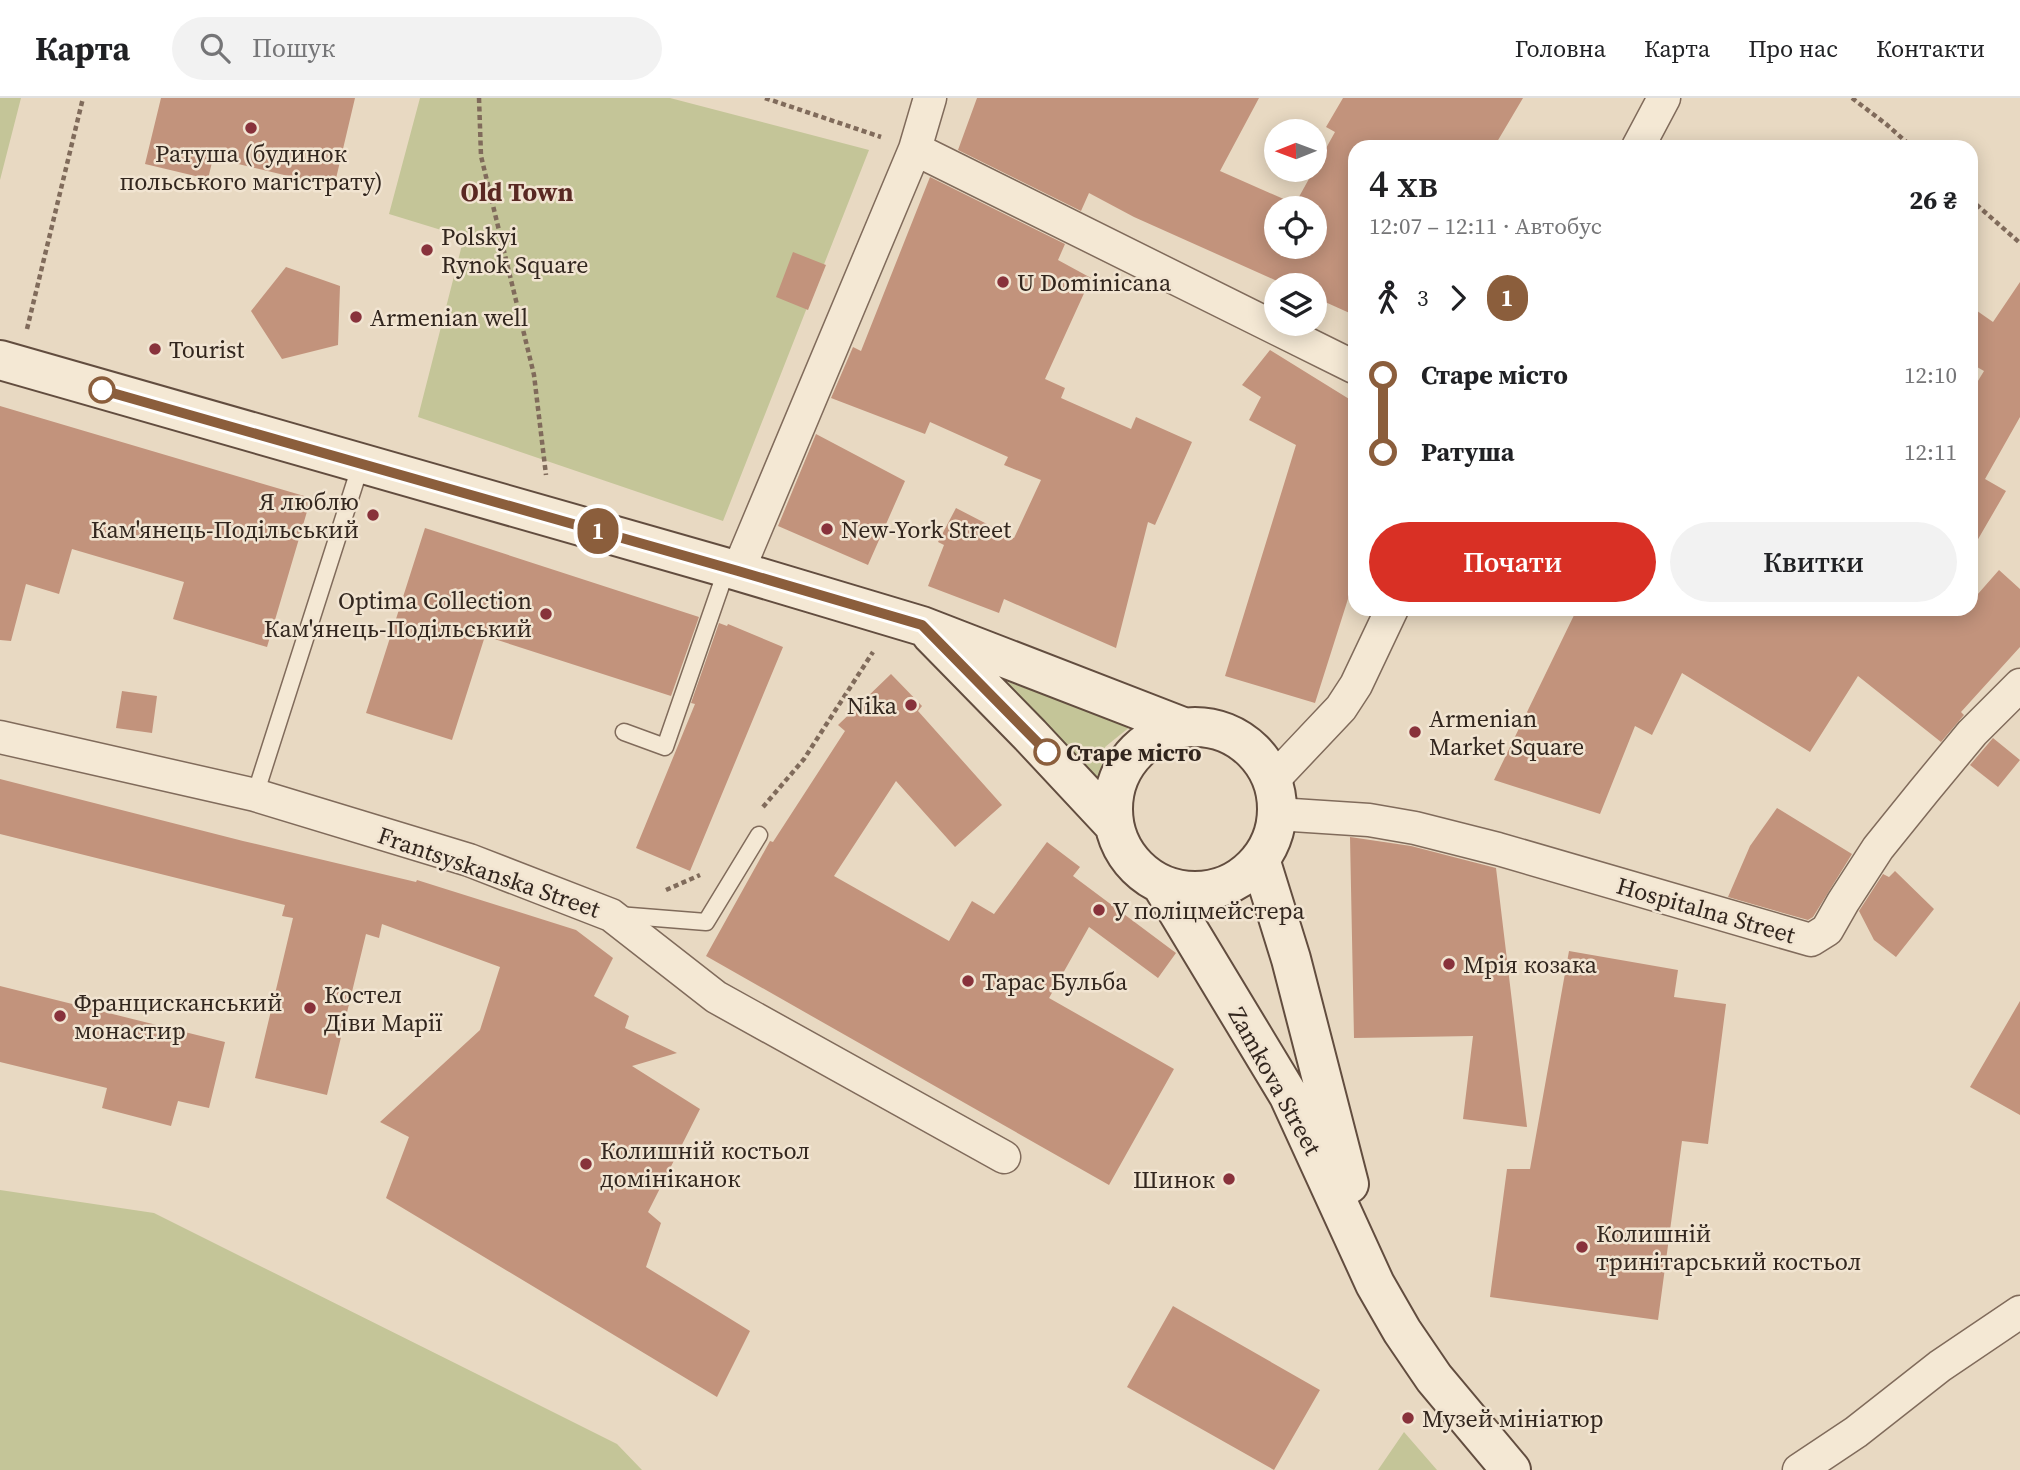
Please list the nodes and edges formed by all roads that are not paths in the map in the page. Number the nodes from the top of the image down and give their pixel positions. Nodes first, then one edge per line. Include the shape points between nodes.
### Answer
1 (930, 98) edge
2 (1664, 98) edge
3 (1642, 140) edge
4 (915, 149) junction
5 (9, 363) edge
6 (1348, 364) edge
7 (361, 464) junction
8 (732, 570) junction
9 (1389, 616) edge
10 (922, 625) junction
11 (2020, 685) edge
12 (1182, 727) junction
13 (624, 733) dead end
14 (0, 737) edge
15 (255, 795) junction
16 (1275, 797) junction
17 (1114, 825) junction
18 (759, 835) dead end
19 (1260, 859) junction
20 (1161, 884) junction
21 (611, 915) junction
22 (1004, 1157) dead end
23 (1375, 1284) junction
24 (2020, 1312) edge
25 (1511, 1470) edge
26 (1799, 1470) edge

1 - 4 street
2 - 3 street
4 - 6 street
4 - 8 street
5 - 7 main road
7 - 8 main road
7 - 15 lane
8 - 10 main road
8 - 13 lane via 665,747
9 - 16 street via 1356,685
10 - 12 main road
10 - 17 main road
11 - 16 street, Hospitalna Street via 1924,791 1878,848 1827,930 1811,940 1498,849
12 - 16 main road via 1209,727 1248,746 1263,762
12 - 17 main road via 1157,735 1136,751 1121,773 1113,798
14 - 15 street, Frantsyskanska Street
15 - 21 street, Frantsyskanska Street via 469,860
16 - 19 main road via 1272,837
17 - 20 main road via 1123,849 1140,870
18 - 21 lane via 706,922
19 - 20 main road via 1245,875 1204,891
19 - 23 main road, Zamkova Street via 1292,959
20 - 23 main road, Zamkova Street via 1289,1097
21 - 22 street, Frantsyskanska Street via 716,997
23 - 25 main road, Zamkova Street via 1434,1378
24 - 26 street

